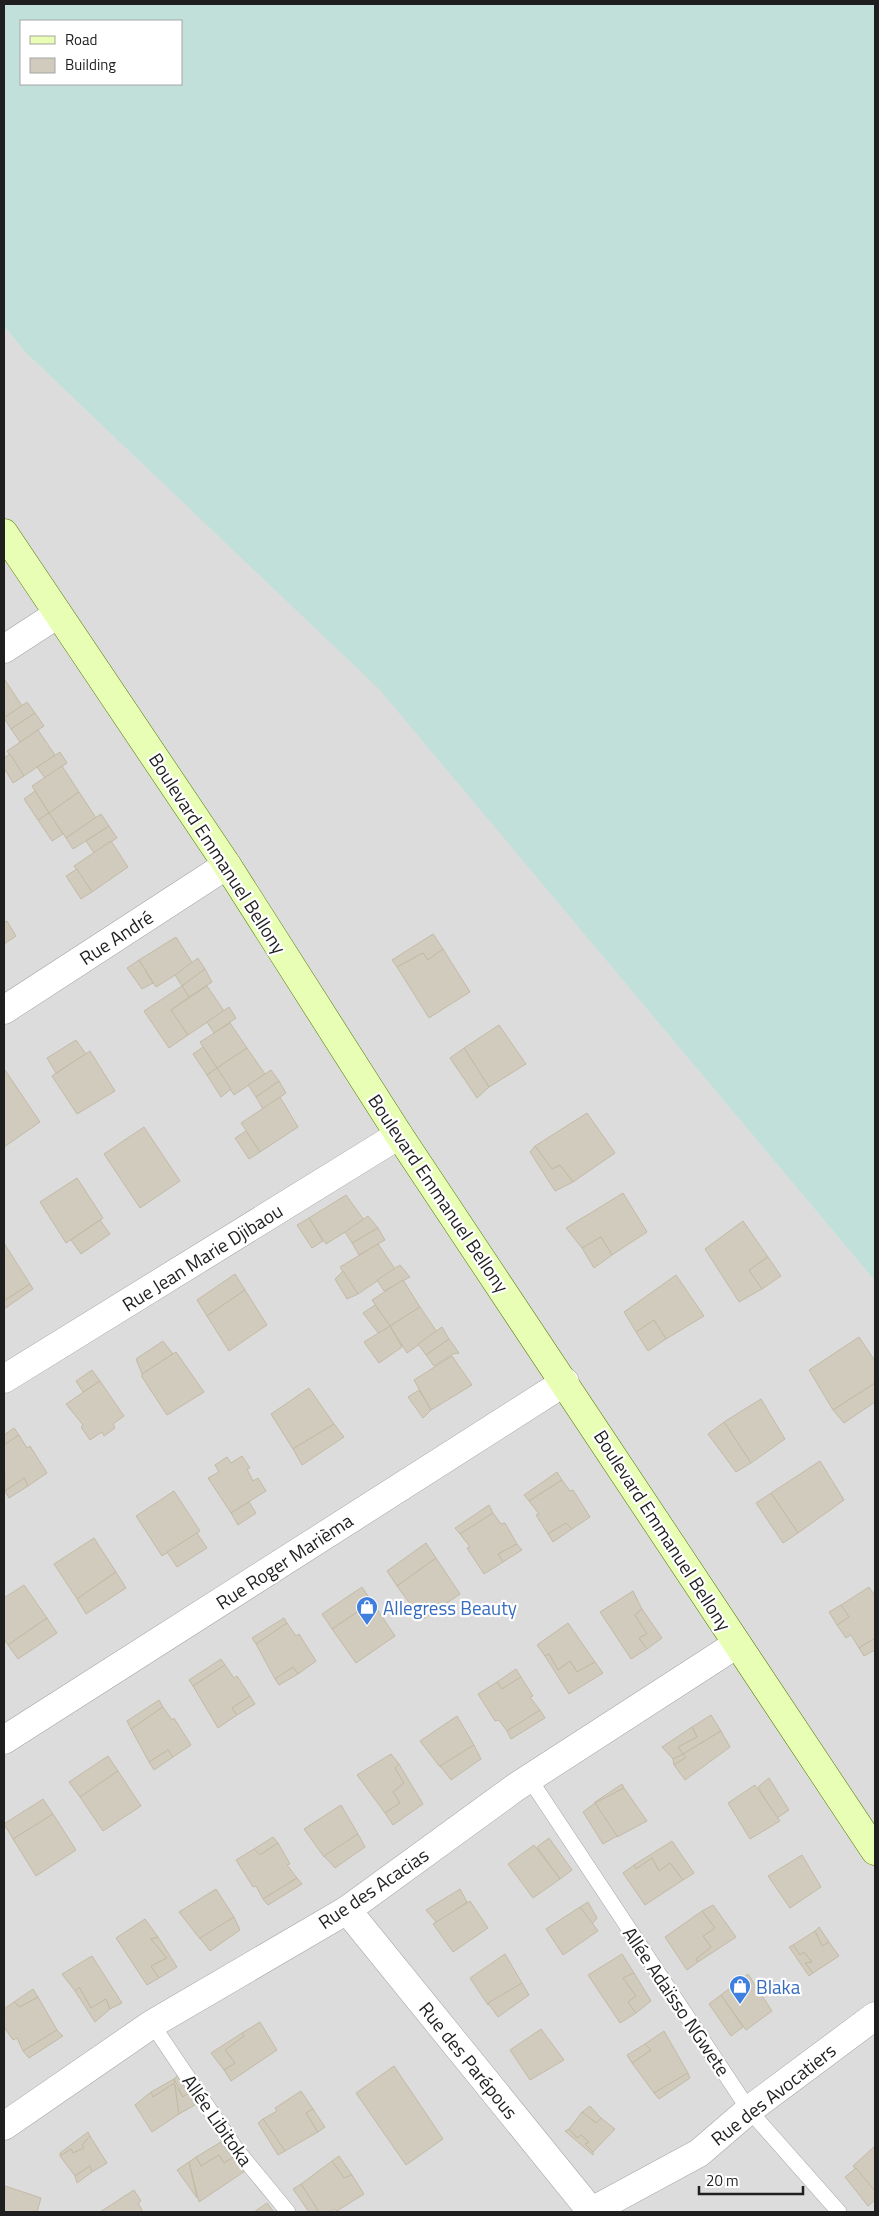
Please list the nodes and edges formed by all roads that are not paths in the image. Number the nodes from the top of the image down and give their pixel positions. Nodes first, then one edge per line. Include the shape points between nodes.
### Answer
1 (4, 533) edge
2 (58, 614) junction
3 (4, 649) edge
4 (228, 865) junction
5 (4, 1010) edge
6 (399, 1135) junction
7 (4, 1379) edge
8 (565, 1382) junction
9 (737, 1644) junction
10 (4, 1740) edge
11 (529, 1778) junction
12 (875, 1851) edge
13 (347, 1910) junction
14 (875, 2016) edge
15 (152, 2024) junction
16 (749, 2110) junction
17 (4, 2126) edge
18 (288, 2212) edge
19 (590, 2212) edge
20 (839, 2212) edge

1 - 2 street, Boulevard Emmanuel Bellony
2 - 3 street
2 - 4 street, Boulevard Emmanuel Bellony
4 - 5 street, Rue André
4 - 6 street, Boulevard Emmanuel Bellony
6 - 7 street, Rue Jean Marie Djibaou
6 - 8 street, Boulevard Emmanuel Bellony
8 - 9 street, Boulevard Emmanuel Bellony
8 - 10 street, Rue Roger Marièma
9 - 11 street, Rue des Acacias
9 - 12 street, Boulevard Emmanuel Bellony
11 - 13 street, Rue des Acacias
11 - 16 lane, Allée Adaïsso NGwete
13 - 15 street, Rue des Acacias
13 - 19 street, Rue des Parépous
14 - 16 street, Rue des Avocatiers
15 - 17 street, Rue des Acacias
15 - 18 lane, Allée Libitoka via 236,2149
16 - 19 street, Rue des Avocatiers via 699,2153
16 - 20 lane, Allée Adaïsso NGwete

